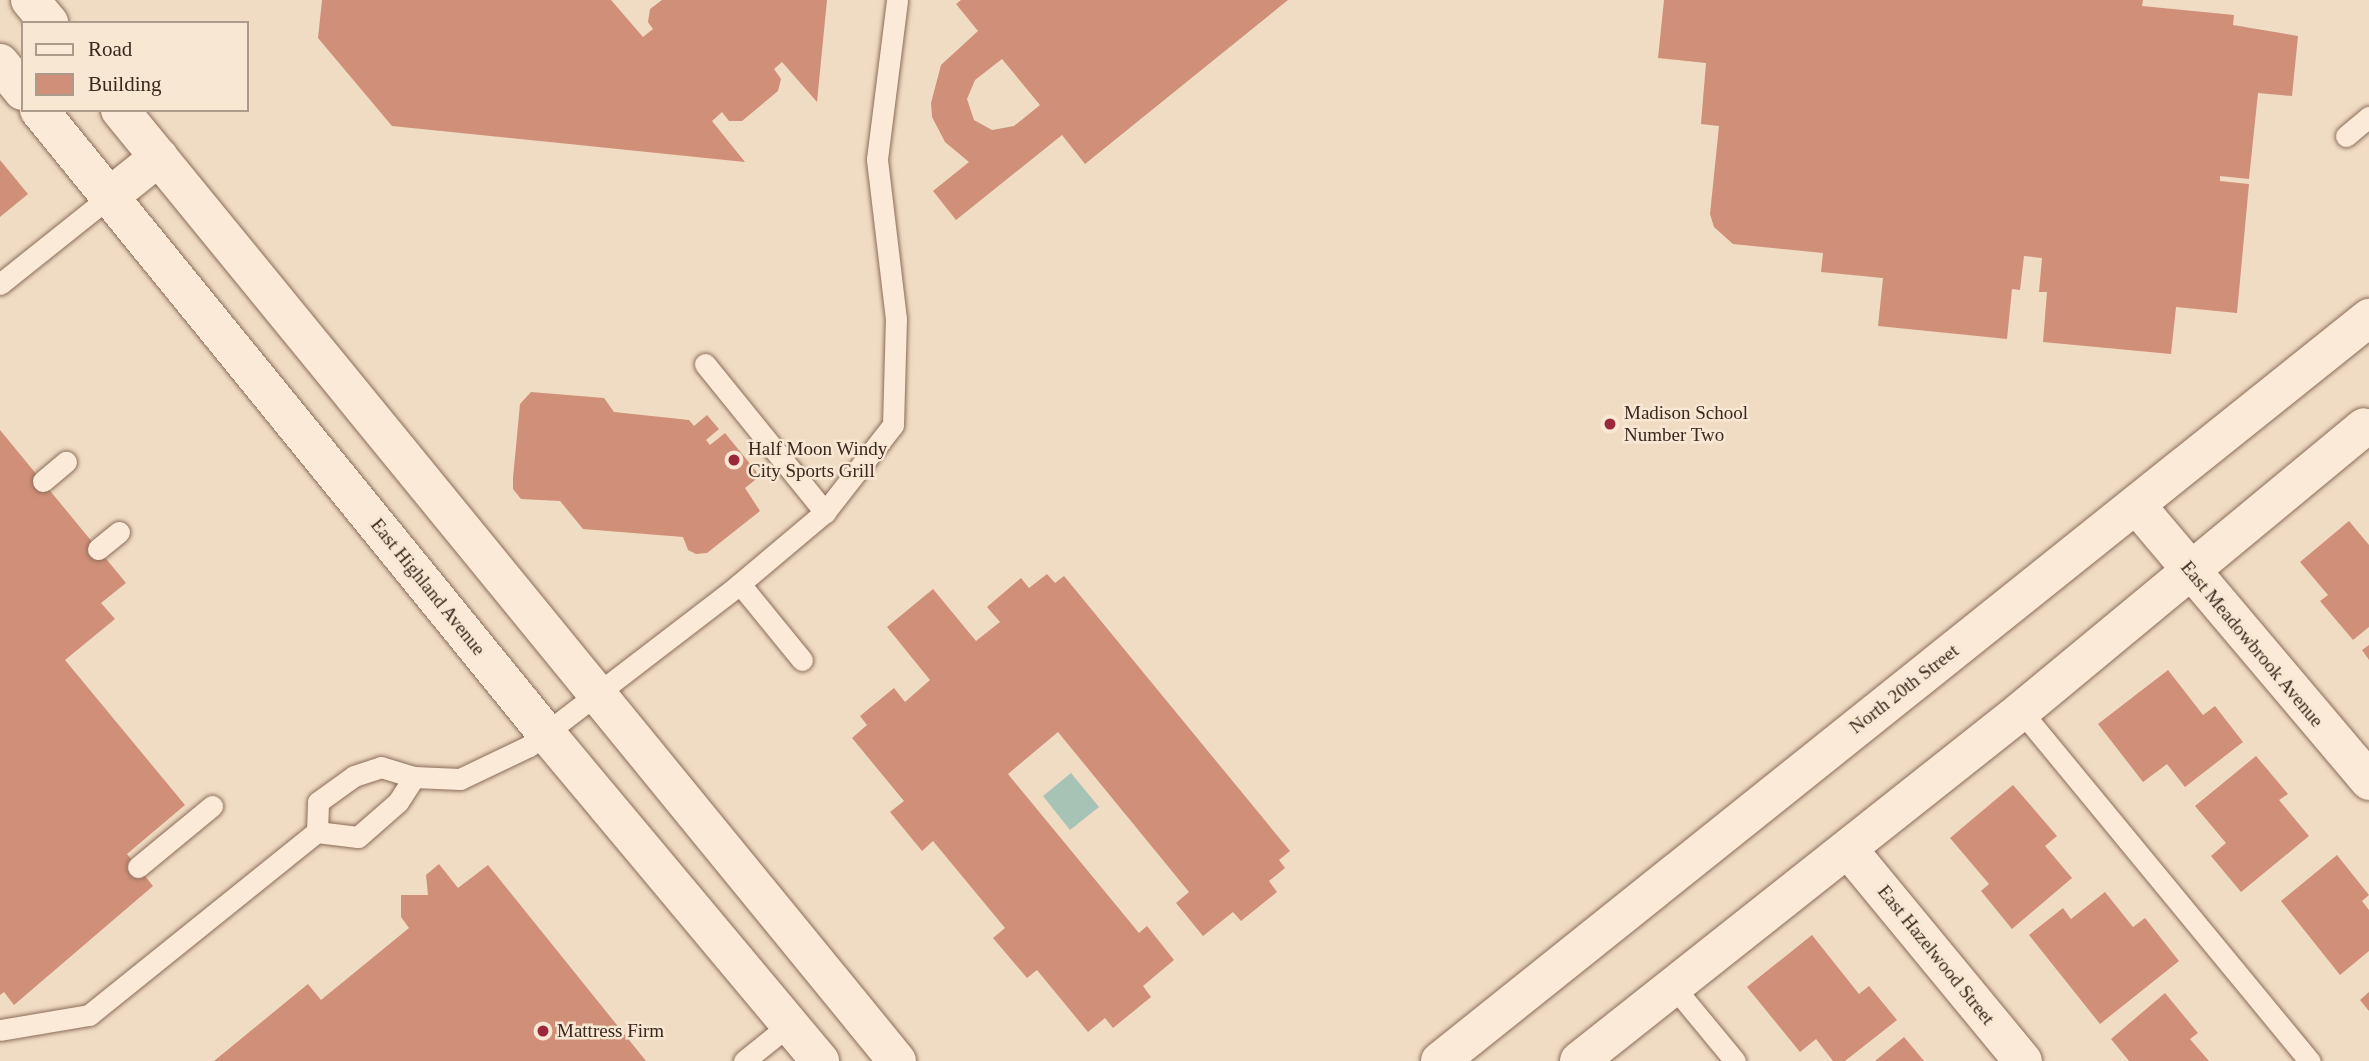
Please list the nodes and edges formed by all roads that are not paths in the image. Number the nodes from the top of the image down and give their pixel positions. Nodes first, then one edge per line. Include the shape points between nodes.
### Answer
1 (30, 0) edge
2 (897, 0) edge
3 (47, 21) edge
4 (0, 63) edge
5 (21, 89) edge
6 (41, 112) edge
7 (122, 112) edge
8 (2369, 117) edge
9 (2346, 136) dead end
10 (159, 157) junction
11 (109, 197) junction
12 (0, 284) edge
13 (2369, 318) edge
14 (705, 364) dead end
15 (2367, 430) edge
16 (66, 462) dead end
17 (43, 481) dead end
18 (2137, 506) junction
19 (825, 512) junction
20 (119, 532) dead end
21 (99, 549) dead end
22 (2191, 573) junction
23 (740, 584) junction
24 (802, 660) dead end
25 (600, 693) junction
26 (2021, 711) junction
27 (545, 732) junction
28 (414, 777) junction
29 (2369, 781) edge
30 (212, 806) dead end
31 (317, 832) junction
32 (1848, 849) junction
33 (138, 867) dead end
34 (1674, 986) junction
35 (790, 1024) junction
36 (0, 1030) edge
37 (1446, 1059) edge
38 (744, 1061) edge
39 (820, 1061) edge
40 (897, 1061) edge
41 (1579, 1061) edge
42 (1735, 1061) edge
43 (2023, 1061) edge
44 (2310, 1061) edge

1 - 3 street
2 - 19 lane via 877,159 896,319 893,425
4 - 5 street
6 - 11 street, East Highland Avenue
7 - 10 street
8 - 9 lane
10 - 11 street
10 - 25 street
11 - 12 lane
11 - 27 street, East Highland Avenue
13 - 18 street, North 20th Street
14 - 19 lane
15 - 22 street
16 - 17 lane
18 - 22 street, East Meadowbrook Avenue
18 - 37 street, North 20th Street
19 - 23 lane
20 - 21 lane
22 - 26 street
22 - 29 street, East Meadowbrook Avenue
23 - 24 lane
23 - 25 lane
25 - 27 lane
25 - 40 street
26 - 32 street
26 - 44 lane
27 - 28 lane via 517,753 460,779
27 - 35 street, East Highland Avenue
28 - 31 lane via 398,802 358,837
28 - 31 lane via 380,767 354,776 318,802
30 - 33 lane
31 - 36 lane via 89,1015
32 - 34 street
32 - 43 street, East Hazelwood Street
34 - 41 street
34 - 42 lane
35 - 38 lane
35 - 39 street, East Highland Avenue

